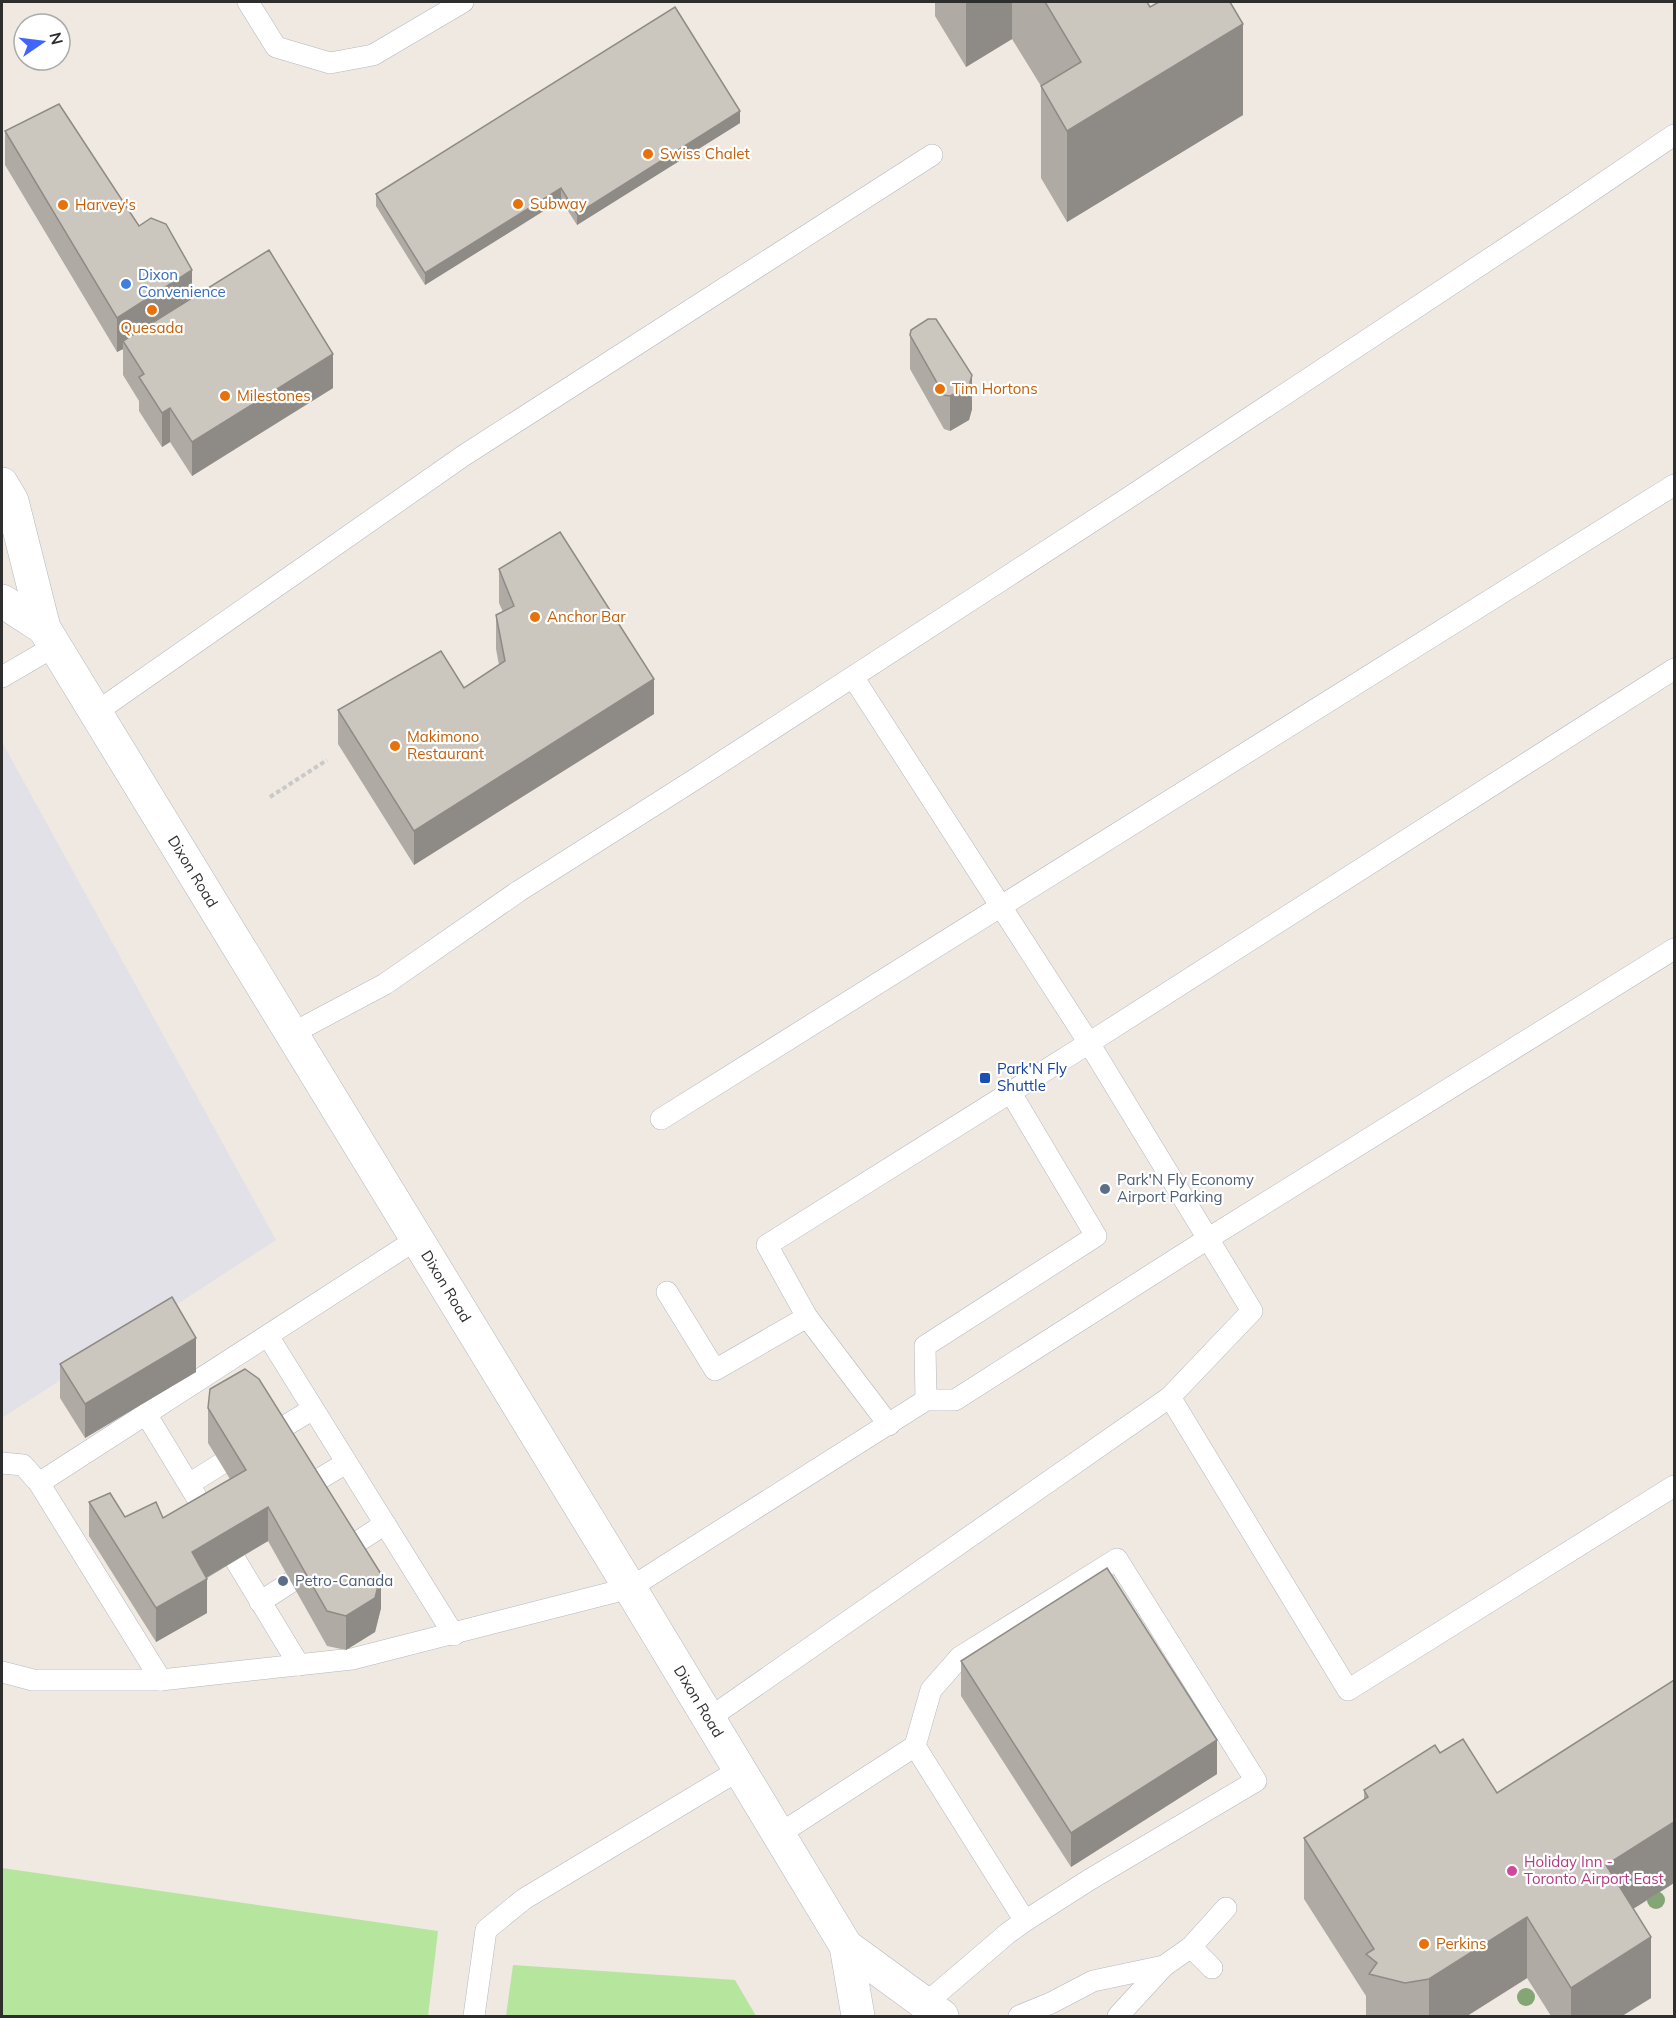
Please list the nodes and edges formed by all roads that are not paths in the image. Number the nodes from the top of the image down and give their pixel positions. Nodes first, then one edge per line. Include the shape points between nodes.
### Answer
1 (248, 2) edge
2 (463, 2) edge
3 (1674, 135) edge
4 (932, 155) dead end
5 (2, 484) edge
6 (1674, 485) edge
7 (2, 601) edge
8 (49, 637) junction
9 (1674, 669) edge
10 (2, 677) edge
11 (853, 677) junction
12 (95, 713) junction
13 (1002, 906) junction
14 (1674, 949) edge
15 (291, 1034) junction
16 (1089, 1043) junction
17 (1011, 1093) junction
18 (661, 1119) dead end
19 (1209, 1238) junction
20 (417, 1239) junction
21 (667, 1292) dead end
22 (807, 1317) junction
23 (268, 1336) junction
24 (1170, 1397) junction
25 (926, 1400) junction
26 (313, 1409) junction
27 (146, 1414) junction
28 (889, 1425) junction
29 (272, 1434) edge
30 (2, 1463) edge
31 (346, 1463) junction
32 (221, 1464) dead end
33 (39, 1483) junction
34 (189, 1484) junction
35 (1674, 1486) edge
36 (306, 1487) edge
37 (213, 1523) edge
38 (385, 1524) junction
39 (345, 1550) edge
40 (236, 1561) dead end
41 (291, 1582) edge
42 (630, 1588) junction
43 (260, 1602) junction
44 (454, 1635) junction
45 (299, 1665) junction
46 (2, 1672) edge
47 (161, 1680) junction
48 (708, 1719) junction
49 (915, 1746) junction
50 (739, 1770) junction
51 (778, 1835) junction
52 (1226, 1908) dead end
53 (1025, 1921) junction
54 (846, 1946) junction
55 (1191, 1947) junction
56 (1164, 1966) junction
57 (1212, 1968) dead end
58 (933, 2010) edge
59 (474, 2016) edge
60 (858, 2016) edge
61 (1019, 2016) edge
62 (1118, 2016) edge

1 - 2 lane via 276,47 330,63 373,55
3 - 11 lane
4 - 12 lane via 463,456
5 - 8 main road, Dixon Road via 12,501
6 - 13 lane
7 - 8 main road, Dixon Road
8 - 10 lane
8 - 12 main road, Dixon Road
9 - 16 lane
11 - 13 lane
11 - 15 lane via 519,891 385,984
12 - 15 main road, Dixon Road
13 - 16 lane
13 - 18 lane
14 - 19 lane
15 - 20 main road, Dixon Road
16 - 17 lane
16 - 19 lane
17 - 22 lane via 767,1245
17 - 25 lane via 1096,1236 926,1346
19 - 24 lane via 1252,1311
19 - 25 lane via 955,1400
20 - 23 lane
20 - 42 main road, Dixon Road
21 - 22 lane via 715,1370
22 - 28 lane
23 - 26 lane
23 - 27 lane
24 - 35 lane via 1348,1690
24 - 48 lane
25 - 28 lane
26 - 29 lane
26 - 31 lane
27 - 33 lane
27 - 34 lane
28 - 42 lane
30 - 33 lane via 23,1465
31 - 36 lane
31 - 38 lane
32 - 34 lane
33 - 47 lane
34 - 37 lane
38 - 39 lane
38 - 44 lane
40 - 43 lane
41 - 43 lane
42 - 44 lane
42 - 48 main road, Dixon Road
43 - 45 lane
44 - 45 lane via 352,1659
45 - 47 lane
46 - 47 lane via 33,1680
48 - 50 main road, Dixon Road
49 - 51 lane
49 - 53 lane
49 - 53 lane via 931,1690 960,1657 1117,1559 1256,1781
50 - 51 main road, Dixon Road
50 - 59 lane via 524,1899 486,1930
51 - 54 main road, Dixon Road
52 - 55 lane
53 - 58 lane via 1008,1933
54 - 58 main road, Dixon Road
54 - 60 main road, Dixon Road
55 - 56 lane
55 - 57 lane
56 - 61 lane via 1093,1982
56 - 62 lane

